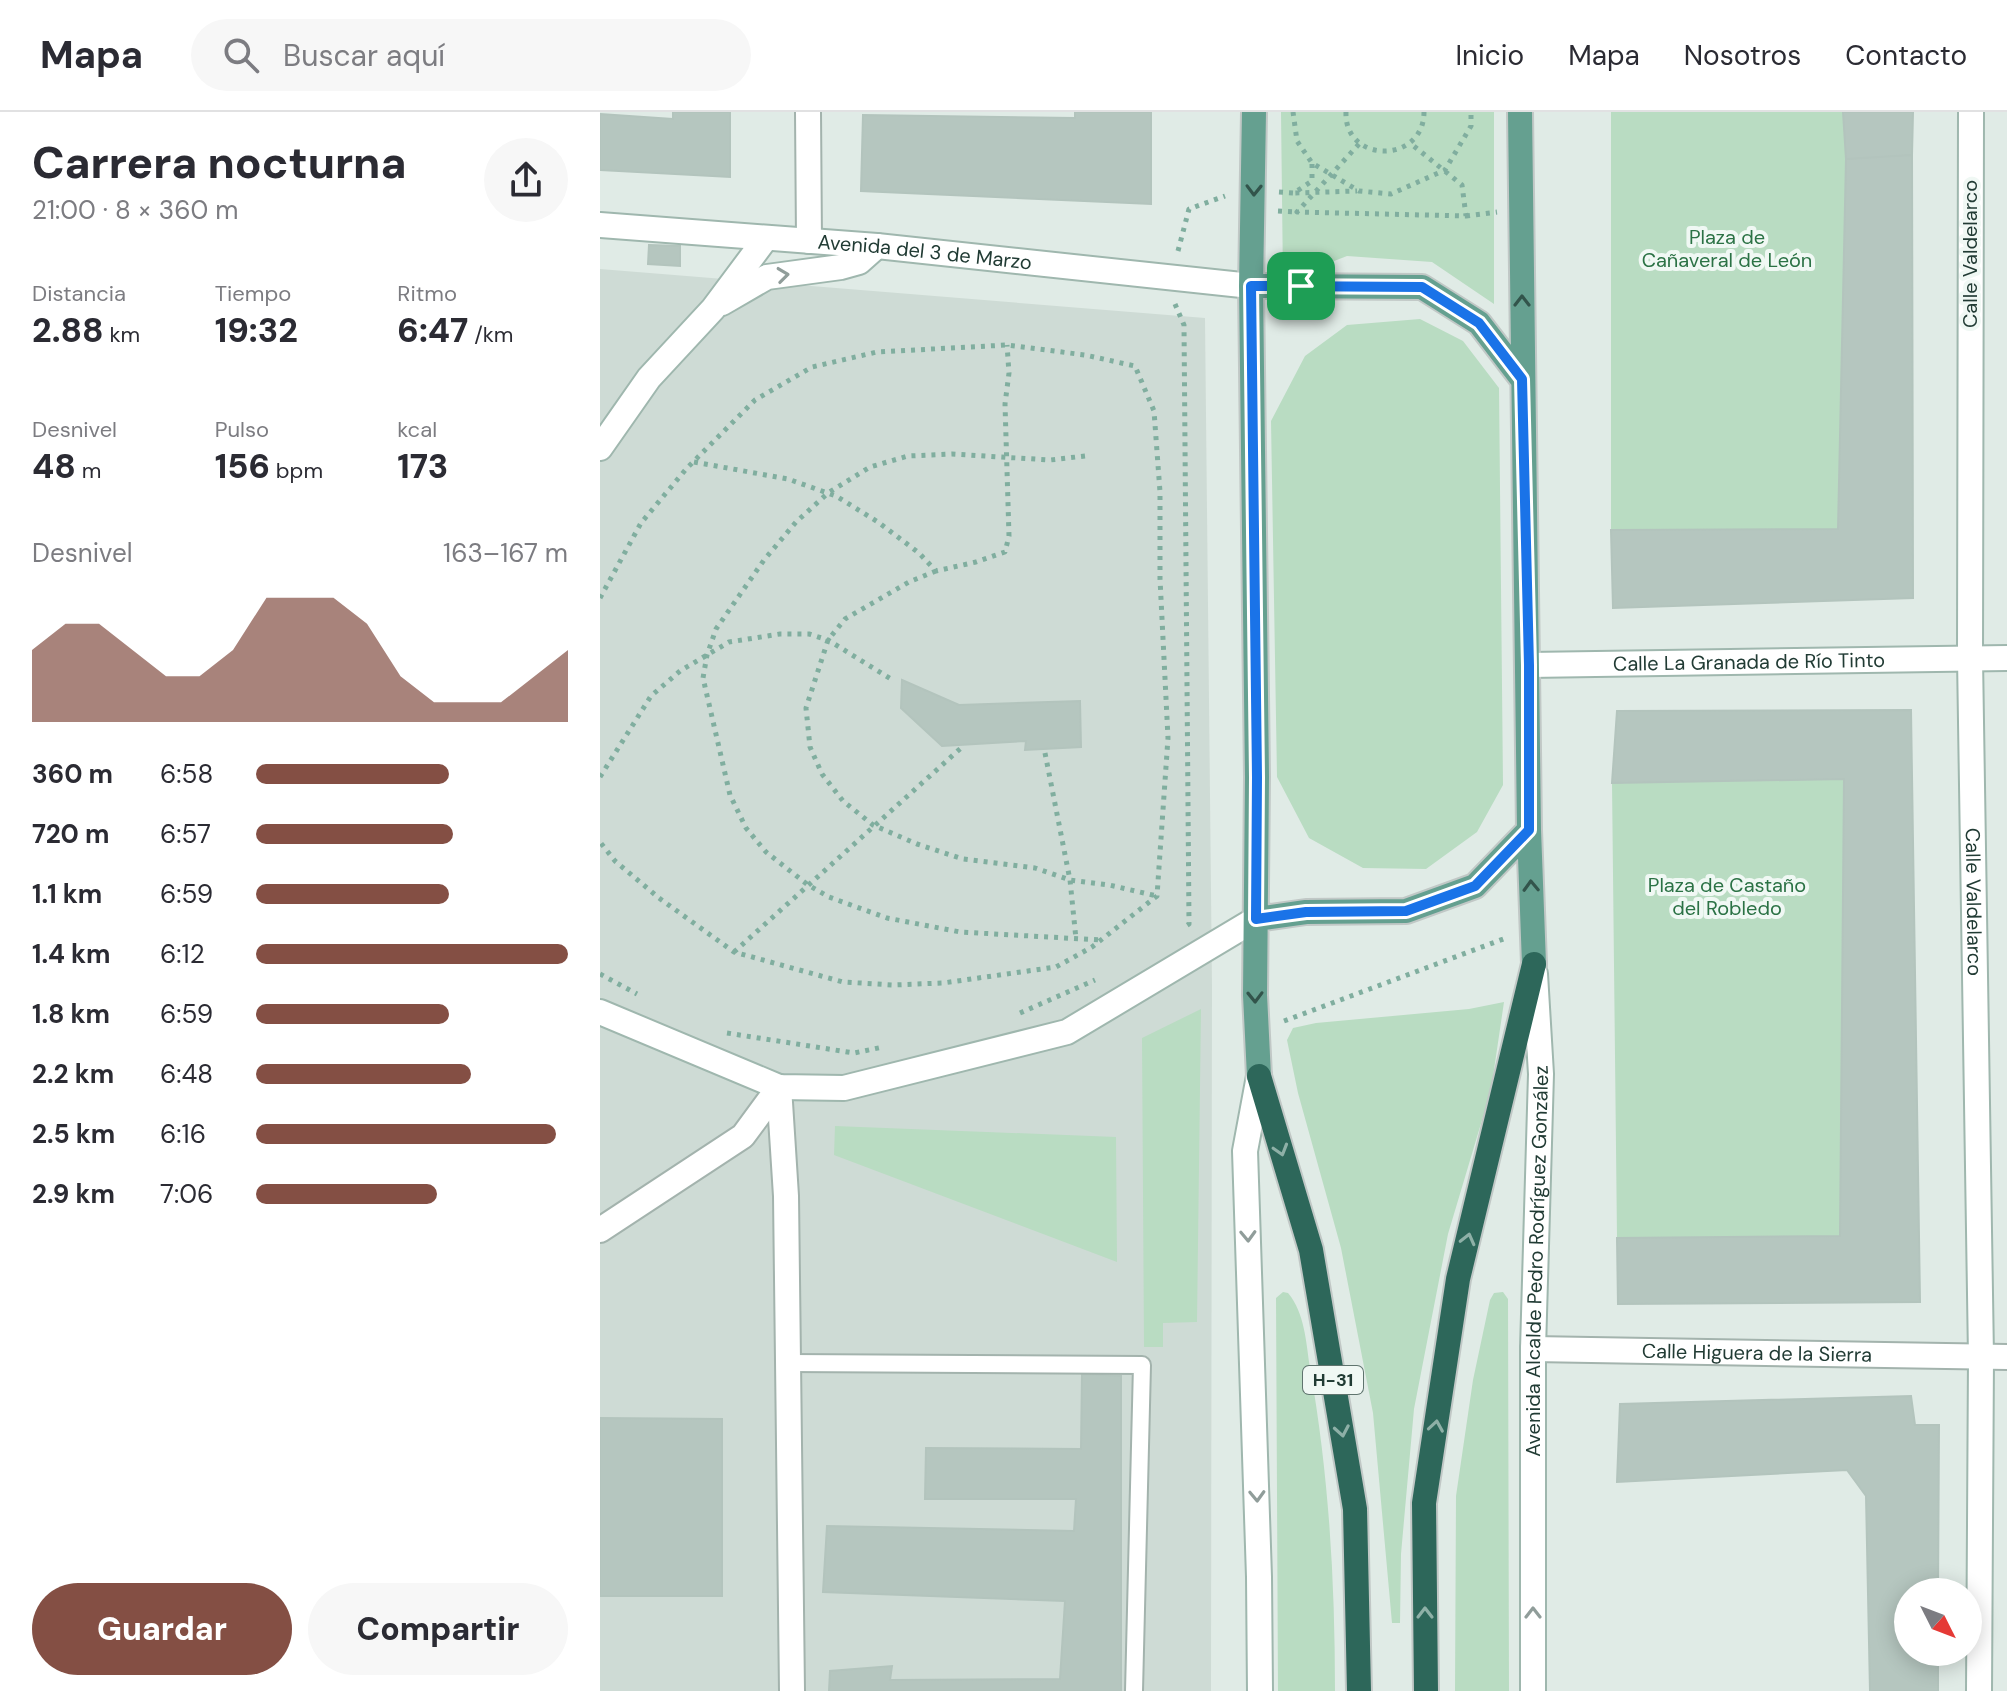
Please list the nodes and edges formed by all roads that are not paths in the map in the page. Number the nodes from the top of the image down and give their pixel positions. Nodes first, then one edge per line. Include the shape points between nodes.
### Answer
1 (808, 112) edge
2 (1254, 112) edge
3 (1520, 112) edge
4 (1971, 112) edge
5 (600, 225) edge
6 (766, 238) junction
7 (809, 241) junction
8 (877, 246) junction
9 (1251, 286) junction
10 (713, 309) junction
11 (1522, 379) junction
12 (600, 448) edge
13 (1970, 658) junction
14 (2007, 658) edge
15 (1529, 665) junction
16 (1529, 830) junction
17 (1256, 919) junction
18 (1534, 964) junction
19 (600, 1012) edge
20 (1259, 1076) junction
21 (779, 1087) junction
22 (600, 1230) edge
23 (1533, 1349) junction
24 (1981, 1357) junction
25 (2007, 1357) edge
26 (787, 1363) junction
27 (792, 1691) edge
28 (1134, 1691) edge
29 (1260, 1691) edge
30 (1359, 1691) edge
31 (1426, 1691) edge
32 (1533, 1691) edge
33 (1979, 1691) edge

1 - 7 street
2 -> 9 main road
11 -> 3 main road, Avenida Alcalde Pedro Rodríguez González
4 - 13 street, Calle Valdelarco
5 - 6 street, Avenida del 3 de Marzo
6 - 7 street, Avenida del 3 de Marzo
6 - 10 street
7 - 8 street, Avenida del 3 de Marzo
8 - 9 street, Avenida del 3 de Marzo
10 -> 8 street via 767,277 859,262
9 - 11 main road via 1422,287 1479,323
9 - 17 main road
10 - 12 street via 649,378
11 - 15 main road, Avenida Alcalde Pedro Rodríguez González
13 - 14 street, Calle La Granada de Río Tinto
13 - 15 street, Calle La Granada de Río Tinto
13 - 24 street, Calle Valdelarco
15 - 16 main road, Avenida Alcalde Pedro Rodríguez González
16 - 17 main road via 1475,886 1406,911 1306,912
18 -> 16 main road, Avenida Alcalde Pedro Rodríguez González
17 -> 20 main road
17 - 21 street via 1067,1032 844,1088
18 - 23 street, Avenida Alcalde Pedro Rodríguez González via 1541,1074
31 -> 18 highway via 1424,1503 1458,1279
19 - 21 street
20 -> 29 street via 1245,1151
20 -> 30 highway, H-31 via 1311,1250 1355,1509
21 - 22 street via 743,1136
21 - 26 street
23 - 24 street, Calle Higuera de la Sierra
32 -> 23 street, Avenida Alcalde Pedro Rodríguez González
24 - 25 street, Calle Higuera de la Sierra
24 - 33 street, Calle Valdelarco
26 - 27 street
26 - 28 lane via 968,1357 1142,1365

